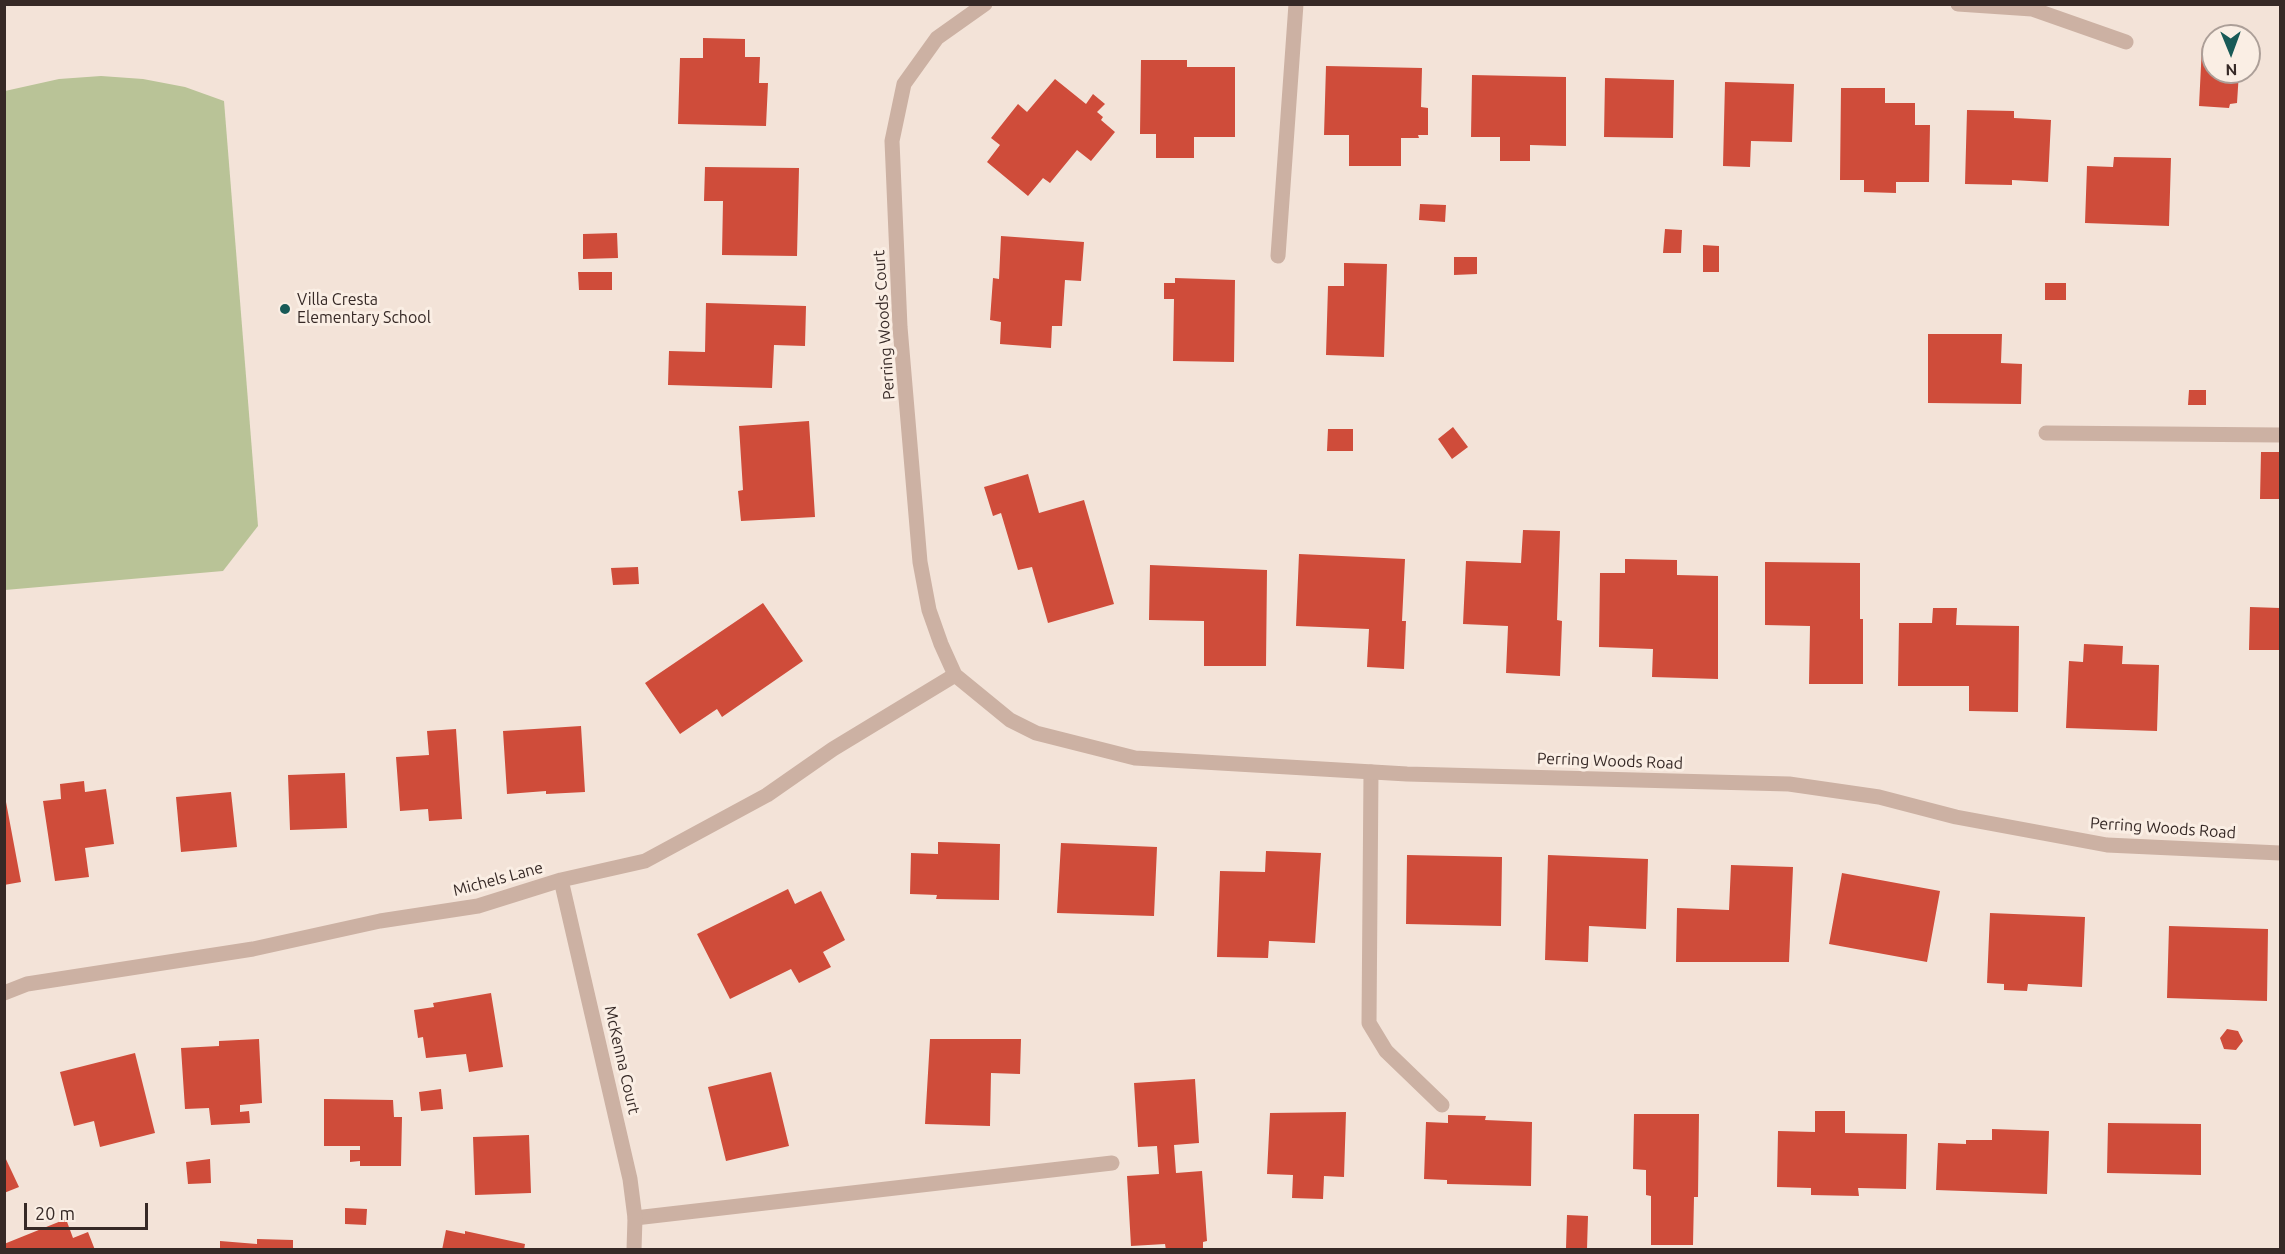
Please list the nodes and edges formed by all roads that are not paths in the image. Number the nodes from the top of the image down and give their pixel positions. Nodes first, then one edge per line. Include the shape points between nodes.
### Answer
1 (985, 4) edge
2 (1296, 4) edge
3 (1958, 4) edge
4 (2126, 42) dead end
5 (1278, 256) dead end
6 (2046, 433) dead end
7 (2280, 435) edge
8 (955, 675) junction
9 (1371, 772) junction
10 (2280, 853) edge
11 (561, 880) junction
12 (4, 993) edge
13 (1442, 1105) dead end
14 (1112, 1163) dead end
15 (635, 1218) junction
16 (634, 1250) edge

1 - 8 street, Perring Woods Court via 937,38 904,84 892,141 900,327 920,562 929,610
2 - 5 street
3 - 4 street via 2031,9
6 - 7 street
8 - 9 street, Perring Woods Road via 1010,720 1036,733 1135,758
8 - 11 street, Michels Lane via 833,749 767,795 645,861
9 - 10 street, Perring Woods Road via 1789,784 1879,796 1956,816 2108,846
9 - 13 street via 1369,1023 1386,1051
11 - 12 street, Michels Lane via 478,906 381,921 253,949 27,984
11 - 15 street, McKenna Court via 619,1125
14 - 15 street
15 - 16 street, McKenna Court

